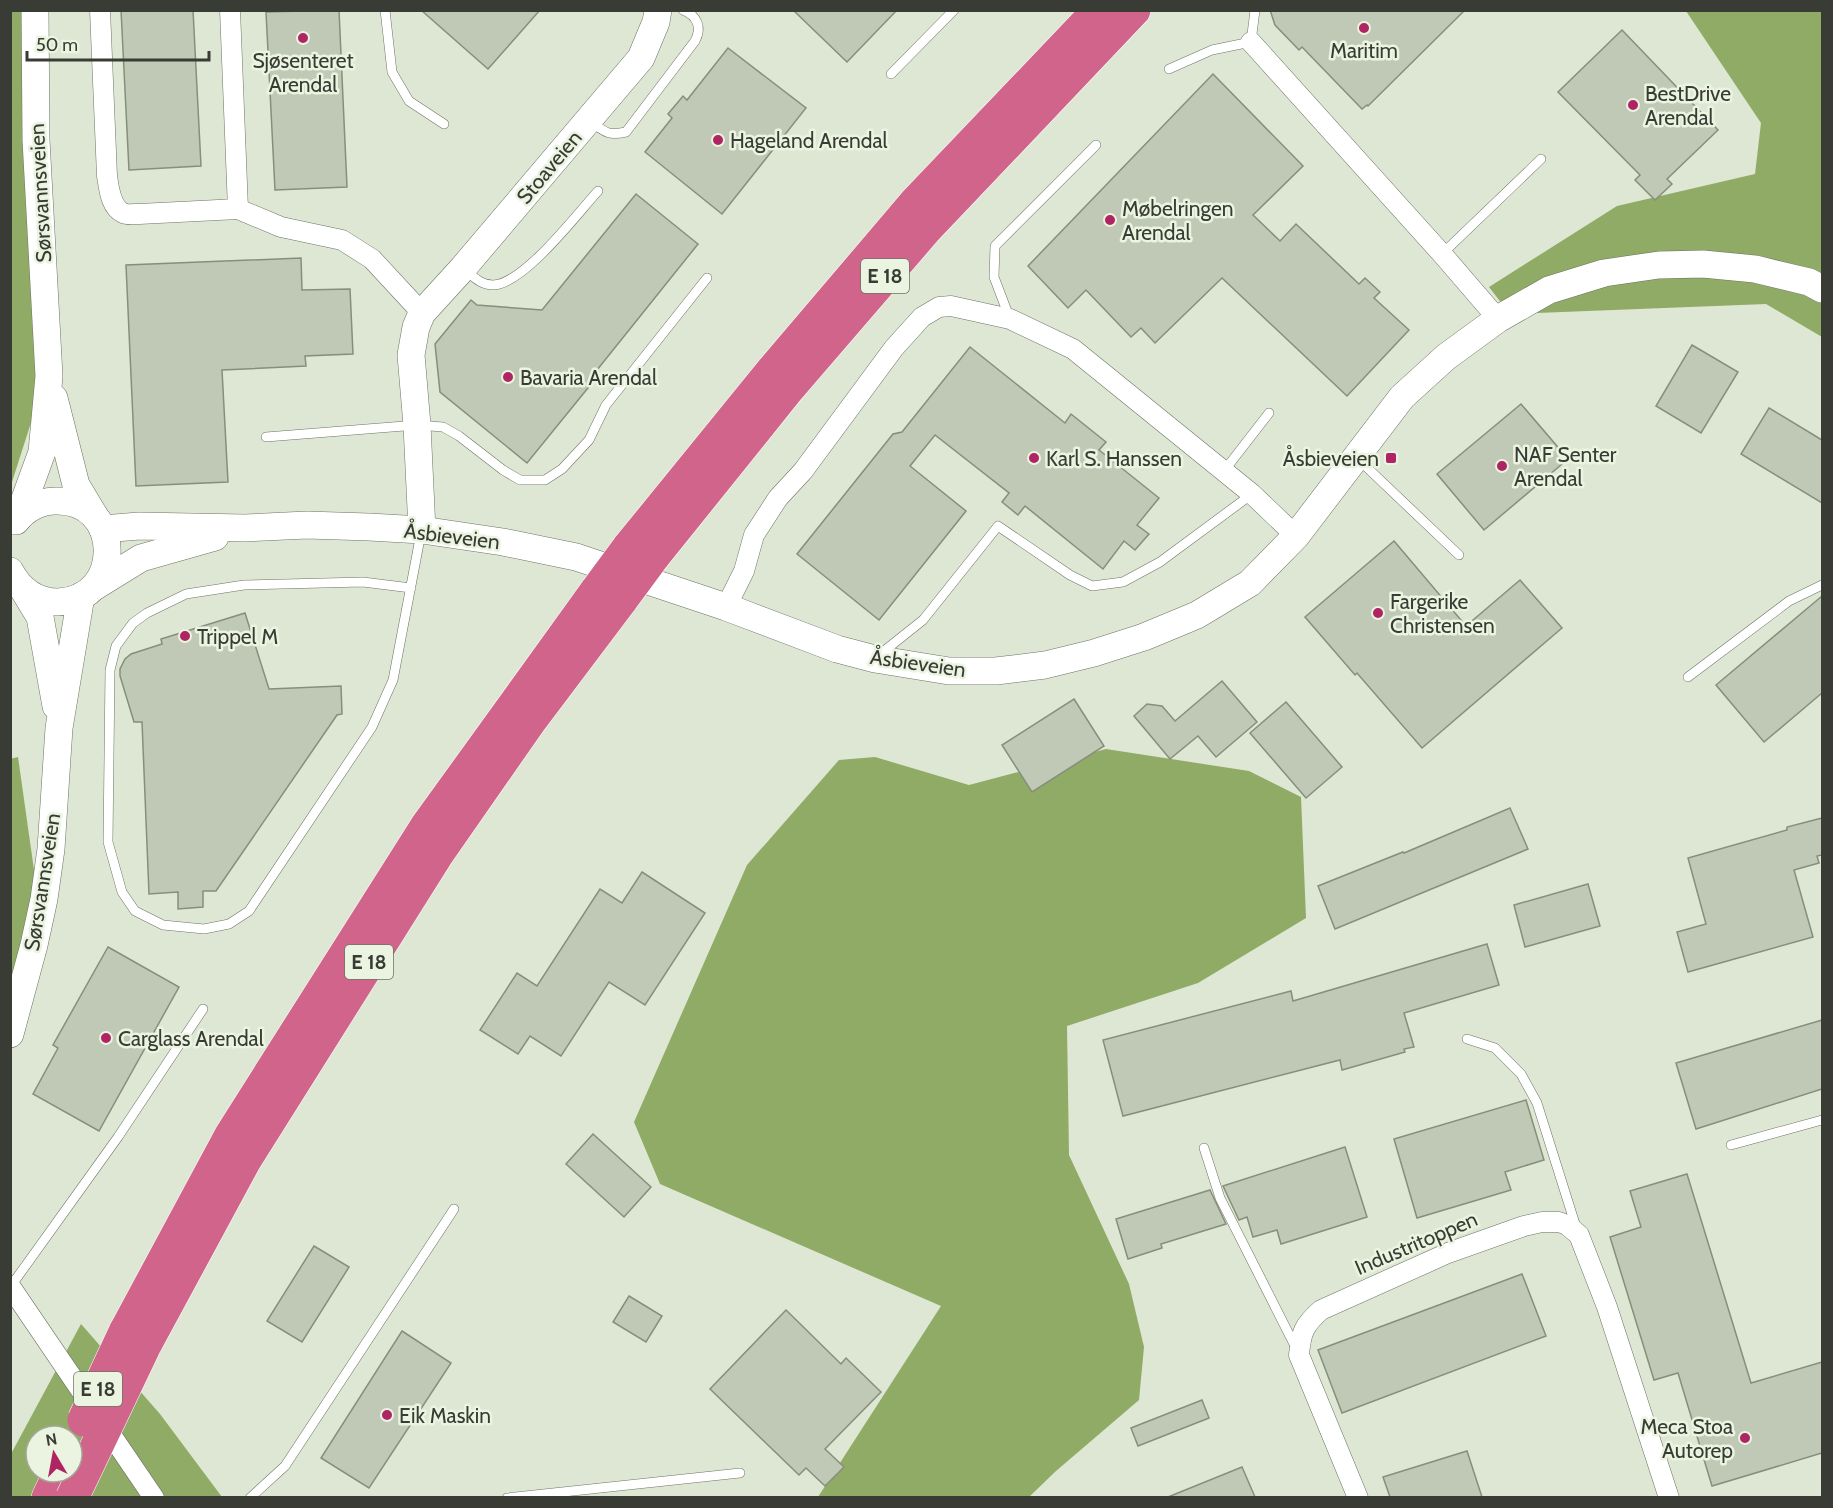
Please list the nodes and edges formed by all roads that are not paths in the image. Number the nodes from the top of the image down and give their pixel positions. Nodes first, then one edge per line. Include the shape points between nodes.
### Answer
1 (35, 10) edge
2 (100, 10) edge
3 (230, 10) edge
4 (385, 10) edge
5 (658, 10) edge
6 (683, 10) edge
7 (954, 10) edge
8 (1099, 10) edge
9 (1134, 10) edge
10 (1255, 10) edge
11 (1251, 42) junction
12 (1169, 69) dead end
13 (891, 74) dead end
14 (589, 120) junction
15 (444, 124) dead end
16 (1096, 145) dead end
17 (1541, 159) dead end
18 (598, 191) dead end
19 (238, 209) junction
20 (1443, 254) junction
21 (463, 268) junction
22 (707, 278) dead end
23 (1822, 289) edge
24 (422, 313) junction
25 (1010, 319) junction
26 (1498, 319) junction
27 (49, 376) junction
28 (1269, 413) dead end
29 (417, 425) junction
30 (266, 437) dead end
31 (1356, 458) junction
32 (1224, 471) junction
33 (1252, 494) junction
34 (99, 522) junction
35 (14, 524) edge
36 (245, 528) junction
37 (422, 530) junction
38 (1296, 536) junction
39 (641, 552) junction
40 (1459, 555) dead end
41 (17, 580) edge
42 (1822, 585) edge
43 (411, 588) junction
44 (87, 591) junction
45 (726, 607) junction
46 (875, 659) junction
47 (1688, 677) dead end
48 (59, 728) junction
49 (203, 1009) dead end
50 (10, 1034) edge
51 (1467, 1039) dead end
52 (1822, 1120) edge
53 (1731, 1145) dead end
54 (1204, 1148) dead end
55 (454, 1209) dead end
56 (1579, 1236) junction
57 (11, 1286) edge
58 (135, 1338) junction
59 (1299, 1355) junction
60 (84, 1425) edge
61 (740, 1473) dead end
62 (72, 1497) edge
63 (154, 1497) edge
64 (250, 1497) edge
65 (507, 1497) edge
66 (1358, 1497) edge
67 (1669, 1497) edge

1 - 27 street, Sørsvannsveien via 36,140
2 - 19 street via 107,176 114,204 123,213 139,214
3 - 19 street
4 - 15 lane via 393,72 409,100
5 - 14 street, Stoaveien via 641,58
6 - 14 lane via 698,22 695,41 626,132 614,135
7 - 13 lane
8 - 39 highway, E 18 via 915,204 772,371
9 - 39 highway, E 18 via 925,230
10 - 11 lane
11 - 12 lane via 1212,50
11 - 20 street
14 - 21 street, Stoaveien
16 - 25 lane via 995,246 994,278
17 - 20 lane
18 - 21 lane via 533,262 505,283 480,282
19 - 24 street via 281,227 342,240 372,259
20 - 26 street
21 - 24 street, Stoaveien
22 - 29 lane via 606,405 590,440 562,470 545,480 520,480 443,427
23 - 26 street, Åsbieveien via 1755,269 1659,265 1604,273 1549,290
24 - 29 street, Stoaveien via 411,355
25 - 32 street via 1073,349
25 - 45 street via 951,306 939,307 922,317 778,498 754,535 744,571
26 - 31 street, Åsbieveien via 1446,357 1402,397
27 - 34 street, Sørsvannsveien via 76,485
27 - 35 street, Sørsvannsveien via 42,452
28 - 32 lane
29 - 30 lane
29 - 37 street, Stoaveien
31 - 38 street, Åsbieveien
31 - 40 lane
32 - 33 street
33 - 38 street
33 - 46 lane via 1160,562 1123,582 1092,586 998,526 923,620
34 - 35 street via 80,505 64,500 31,507
34 - 36 street, Åsbieveien
34 - 44 street, Sørsvannsveien via 108,543 108,559 103,574
36 - 37 street, Åsbieveien via 307,525
36 - 44 street, Åsbieveien via 141,558
37 - 43 lane
37 - 45 street, Åsbieveien via 576,557
38 - 46 street, Åsbieveien via 1250,583 1197,615 1094,654 996,671 949,671
39 - 58 highway, E 18, bridge via 420,837 231,1136
41 - 44 street, Åsbieveien via 36,597 51,602 66,601
41 - 48 street, Sørsvannsveien via 40,617
42 - 47 lane via 1790,601
43 - 43 lane via 363,582 244,585 186,594 133,623 116,646 110,670 108,842 122,892 135,911 163,925 204,929 229,924 249,911 372,727 393,680
44 - 48 street, Sørsvannsveien
45 - 46 street, Åsbieveien via 837,650
48 - 50 street, Sørsvannsveien via 44,899
49 - 57 lane via 118,1137
51 - 56 lane via 1495,1048 1521,1074 1537,1103
52 - 53 lane
54 - 59 lane via 1220,1198
55 - 64 lane via 285,1466
56 - 59 street, Industritoppen via 1567,1225 1542,1222 1448,1253 1321,1310 1307,1322
56 - 67 street via 1607,1306
57 - 63 street
58 - 60 highway, E 18, bridge
58 - 62 highway, E 18, bridge
59 - 66 street
61 - 65 lane

